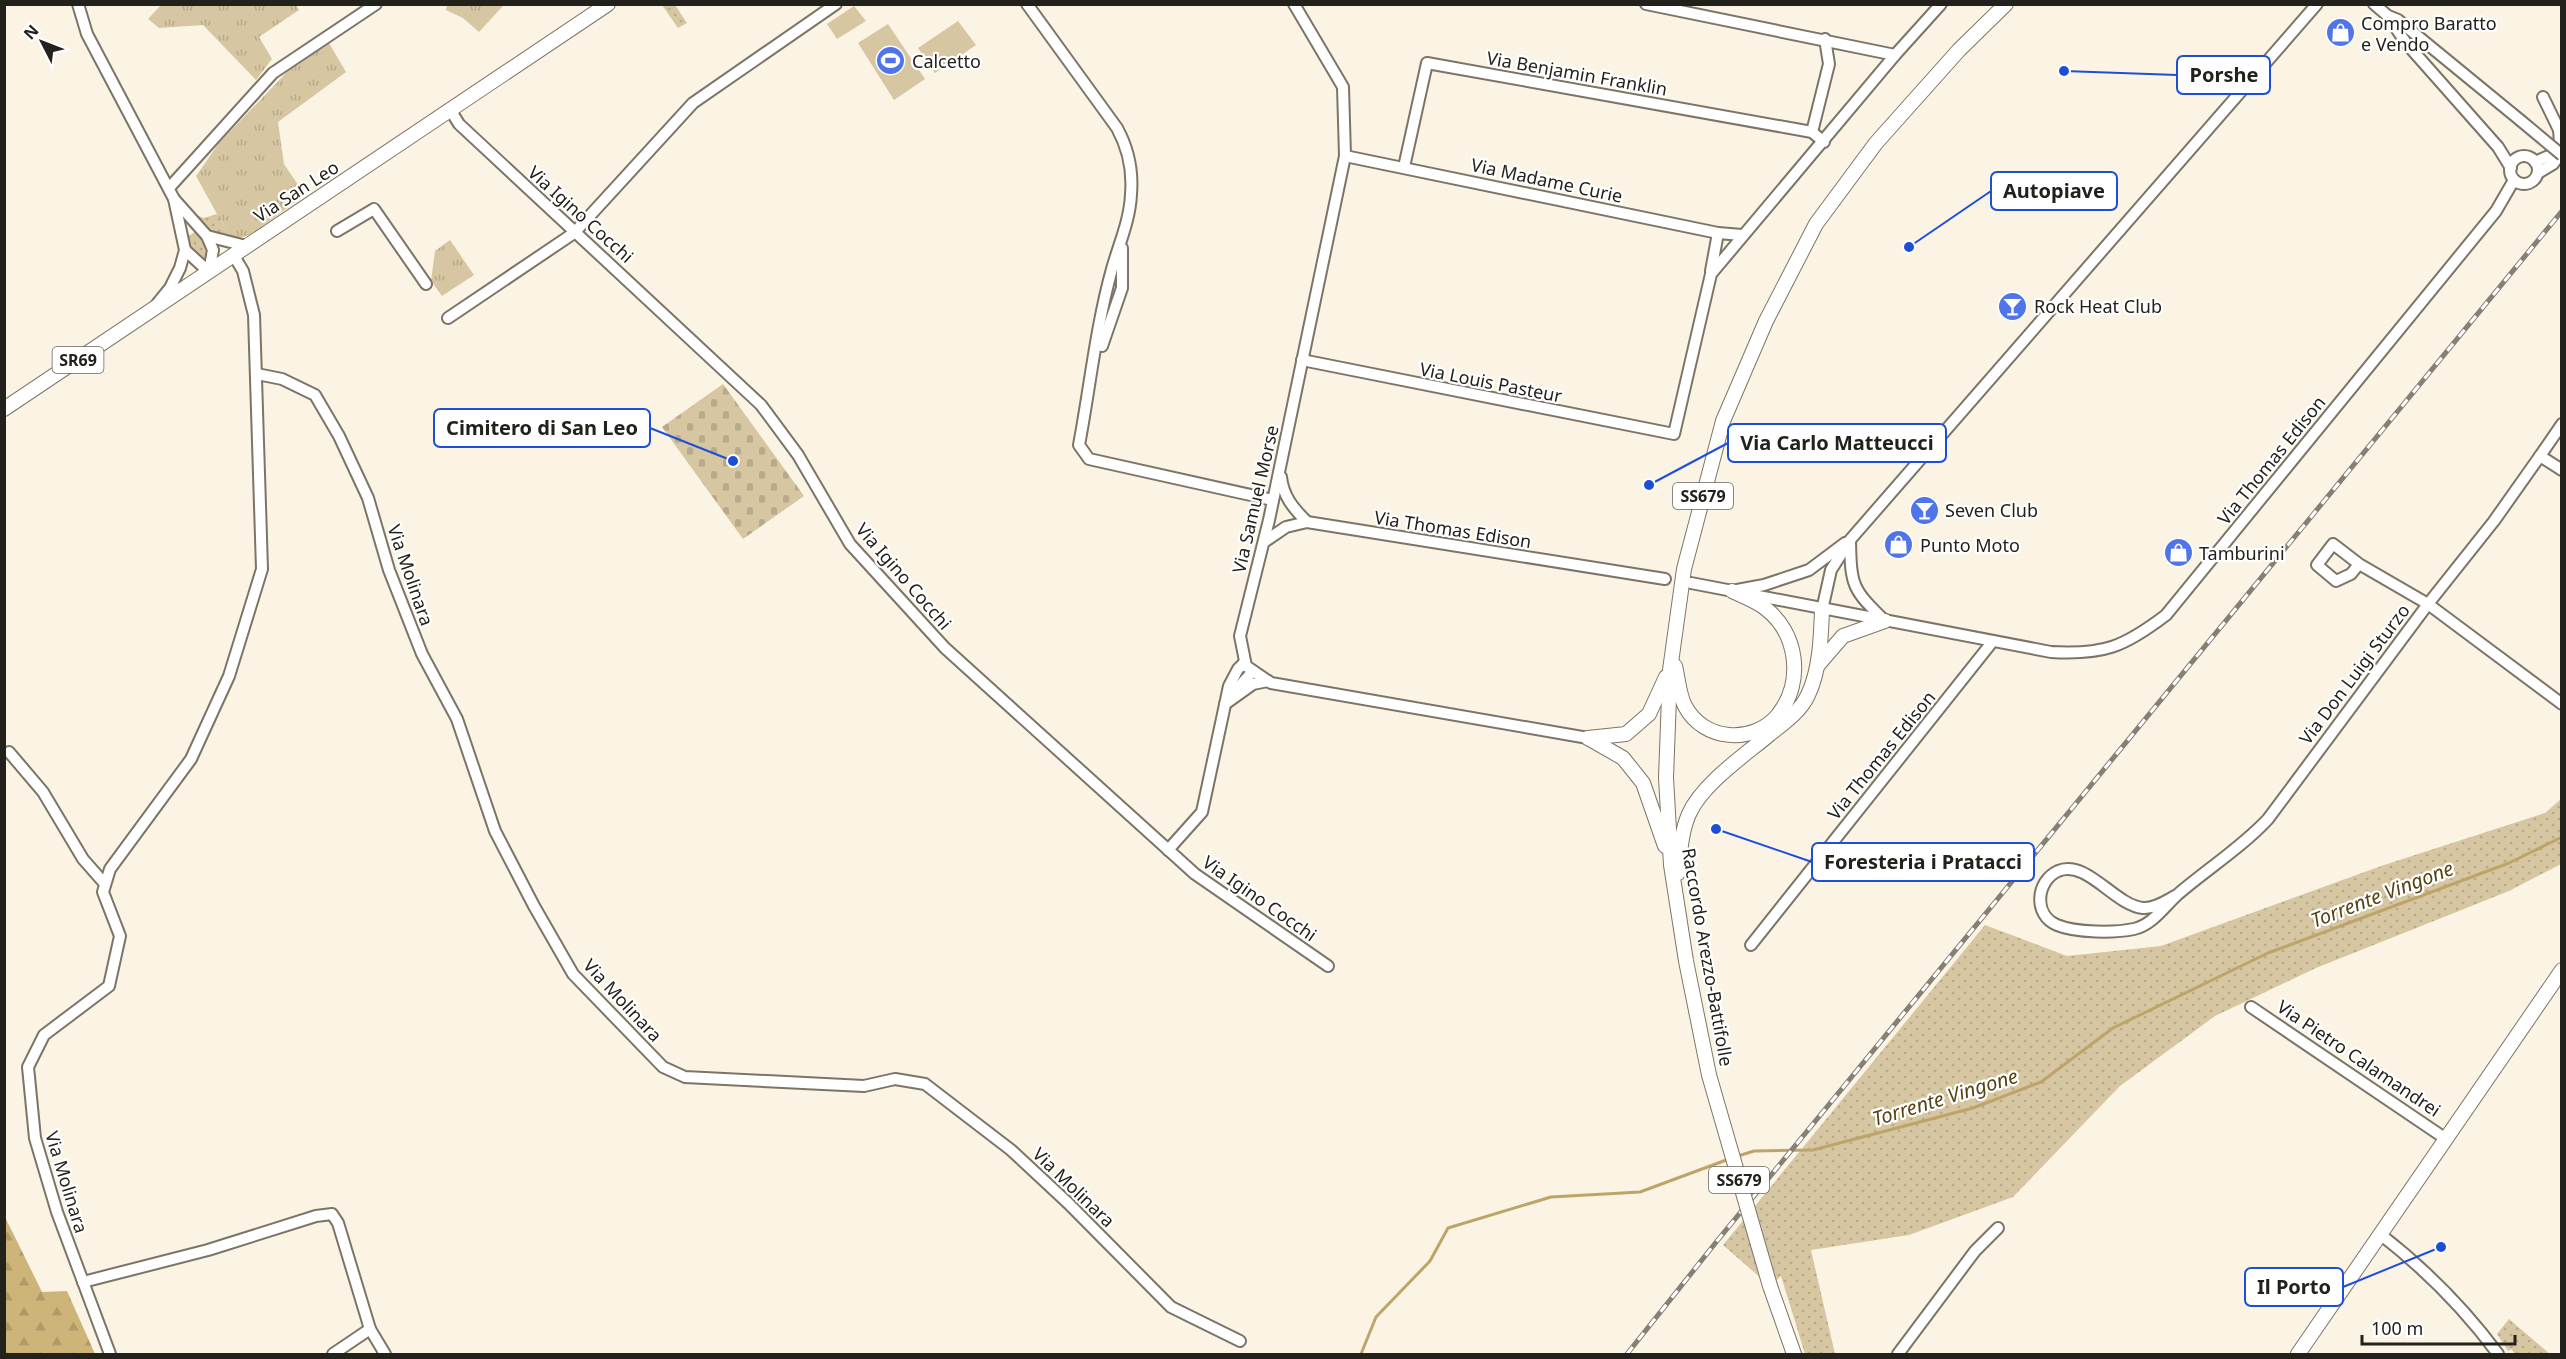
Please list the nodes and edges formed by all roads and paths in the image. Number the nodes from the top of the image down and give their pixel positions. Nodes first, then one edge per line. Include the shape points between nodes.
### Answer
1 (78, 4) edge
2 (376, 4) edge
3 (608, 4) edge
4 (836, 4) edge
5 (1027, 4) edge
6 (1294, 4) edge
7 (1646, 4) edge
8 (1941, 4) edge
9 (2006, 4) edge
10 (2317, 4) edge
11 (2374, 4) edge
12 (2388, 16) junction
13 (1825, 39) junction
14 (1895, 55) junction
15 (2543, 97) dead end
16 (451, 111) junction
17 (2560, 131) edge
18 (1812, 132) junction
19 (1824, 142) junction
20 (2562, 153) edge
21 (1345, 156) junction
22 (1404, 167) junction
23 (2536, 167) junction
24 (2511, 168) junction
25 (2514, 180) junction
26 (2526, 184) junction
27 (169, 188) junction
28 (174, 199) junction
29 (2496, 211) junction
30 (337, 231) dead end
31 (574, 233) junction
32 (1718, 233) junction
33 (1742, 234) junction
34 (207, 236) junction
35 (246, 246) junction
36 (185, 250) junction
37 (234, 255) junction
38 (209, 272) junction
39 (1711, 274) junction
40 (426, 284) dead end
41 (151, 311) junction
42 (448, 318) dead end
43 (1302, 360) junction
44 (257, 374) junction
45 (4, 409) edge
46 (2562, 424) edge
47 (2540, 456) junction
48 (1280, 469) junction
49 (2562, 471) edge
50 (1291, 506) junction
51 (1271, 510) junction
52 (1307, 522) junction
53 (1286, 527) junction
54 (1850, 540) junction
55 (1264, 542) junction
56 (2359, 564) dead end
57 (1665, 579) dead end
58 (1691, 583) dead end
59 (1732, 591) junction
60 (2428, 604) junction
61 (1822, 614) junction
62 (1885, 621) junction
63 (1240, 636) junction
64 (1993, 641) junction
65 (1672, 651) junction
66 (1818, 665) junction
67 (1249, 667) junction
68 (1670, 670) junction
69 (1268, 681) junction
70 (1229, 686) junction
71 (2562, 704) edge
72 (1224, 705) junction
73 (1778, 715) junction
74 (1588, 738) junction
75 (9, 752) dead end
76 (1168, 850) junction
77 (1671, 865) junction
78 (105, 884) junction
79 (1676, 887) junction
80 (2177, 895) junction
81 (1751, 945) dead end
82 (1328, 966) dead end
83 (2562, 970) edge
84 (2251, 1007) dead end
85 (2446, 1138) junction
86 (1998, 1228) dead end
87 (2380, 1233) junction
88 (83, 1282) junction
89 (370, 1329) junction
90 (1240, 1341) dead end
91 (110, 1354) edge
92 (333, 1354) edge
93 (385, 1354) edge
94 (1794, 1354) edge
95 (1898, 1354) edge
96 (2298, 1354) edge
97 (2498, 1354) edge

1 - 27 street via 87,34
2 - 27 street via 273,73
3 - 16 main road, Via San Leo
4 - 31 street via 693,103
5 - 51 street via 1111,118 1126,144 1130,165 1122,288 1093,372 1079,445 1089,459
6 - 21 street, Via Samuel Morse via 1343,87
7 - 13 street
8 - 14 street
9 - 65 main road, Raccordo Arezzo-Battifolle / SS679 via 1875,143 1816,224 1766,321 1723,421 1684,569
10 - 54 street
11 - 12 street
12 - 20 street, bridge via 2398,20
12 - 24 street via 2406,43 2498,147
13 - 14 street
13 - 18 street via 1829,64
14 - 19 street
15 - 17 street
16 - 31 street, Via Igino Cocchi via 459,124
16 - 35 main road, Via San Leo
17 - 23 street via 2560,144
18 - 19 street, Via Benjamin Franklin
18 - 22 street, Via Benjamin Franklin via 1427,63
19 - 33 street
20 - 23 street via 2553,164
21 - 22 street, Via Madame Curie
21 - 43 street, Via Samuel Morse
22 - 32 street, Via Madame Curie
23 - 24 street via 2529,158 2520,157
23 - 26 street via 2534,180
24 - 25 street
25 - 26 street
25 - 29 street, Via Thomas Edison
26 - 29 street
27 - 28 street
28 - 34 street
28 - 36 street
29 - 64 street, Via Thomas Edison via 2166,615 2138,636 2111,649 2083,654
30 - 40 street via 375,209
31 - 42 street
31 - 76 street, Via Igino Cocchi via 761,405 798,455 850,544 945,648
32 - 33 street, Via Madame Curie
32 - 39 street
33 - 39 street
34 - 35 street
34 - 38 street via 213,250
35 - 37 main road, Via San Leo
36 - 38 street
36 - 41 street via 170,288
37 - 38 main road, Via San Leo
37 - 44 street via 243,271 254,315
38 - 41 main road, Via San Leo
39 - 43 street, Via Louis Pasteur via 1674,434
41 - 45 main road, Via San Leo / SR69
43 - 48 street, Via Samuel Morse
44 - 78 street via 262,569 229,676 191,759 110,869
44 - 90 street, Via Molinara via 315,395 368,498 389,570 422,654 457,719 495,831 573,974 663,1066 685,1077 864,1086 895,1079 925,1084 1011,1150 1171,1307
46 - 47 street, Via Don Luigi Sturzo
47 - 49 street
47 - 60 street, Via Don Luigi Sturzo
48 - 50 street via 1282,487
48 - 51 street, Via Samuel Morse
50 - 51 street
50 - 52 street
51 - 53 street
51 - 55 street, Via Samuel Morse
52 - 53 street
52 - 57 street, Via Thomas Edison
53 - 55 street
54 - 59 street via 1809,570
54 - 61 street via 1832,570
54 - 62 street via 1851,576 1861,598
55 - 63 street, Via Samuel Morse
56 - 60 street
58 - 59 street, Via Thomas Edison
59 - 61 street, Via Thomas Edison
59 - 73 main road via 1764,606 1788,635 1794,653 1794,675
60 - 71 street
60 - 80 street, Via Don Luigi Sturzo via 2268,819 2250,838
61 - 62 street, Via Thomas Edison
61 - 66 main road
61 - 73 main road via 1802,686
62 - 64 street, Via Thomas Edison
62 - 66 main road via 1843,636
63 - 67 street, Via Samuel Morse
63 - 70 street
64 - 81 street, Via Thomas Edison
65 - 68 main road, Raccordo Arezzo-Battifolle / SS679
65 - 73 main road via 1684,705 1699,725 1726,736 1753,732
66 - 79 main road via 1800,708 1697,800 1683,831
67 - 69 street
67 - 70 street via 1238,669
67 - 72 street
68 - 74 main road via 1649,714 1626,734
68 - 77 main road, Raccordo Arezzo-Battifolle / SS679 via 1666,778
69 - 72 street via 1246,688
69 - 74 street
70 - 72 street
72 - 76 street via 1202,813
74 - 77 main road via 1623,758 1643,783
75 - 78 street via 43,792 83,859
76 - 82 street, Via Igino Cocchi via 1195,874
77 - 79 main road, Raccordo Arezzo-Battifolle / SS679
78 - 88 street, Via Molinara via 103,892 120,936 109,986 44,1035 28,1067 35,1138
79 - 94 main road, Raccordo Arezzo-Battifolle / SS679, bridge via 1709,1075 1770,1286
80 - 80 street, Via Don Luigi Sturzo via 2145,908 2122,900 2074,869 2050,876 2039,898 2047,918 2056,925 2108,932 2136,929
83 - 85 main road, Via Pietro Calamandrei
84 - 85 street, Via Pietro Calamandrei
85 - 87 main road, Via Pietro Calamandrei
86 - 95 street
87 - 96 main road, Via Pietro Calamandrei
87 - 97 street via 2455,1301
88 - 89 street via 332,1214
88 - 91 street, Via Molinara
89 - 92 street
89 - 93 street

